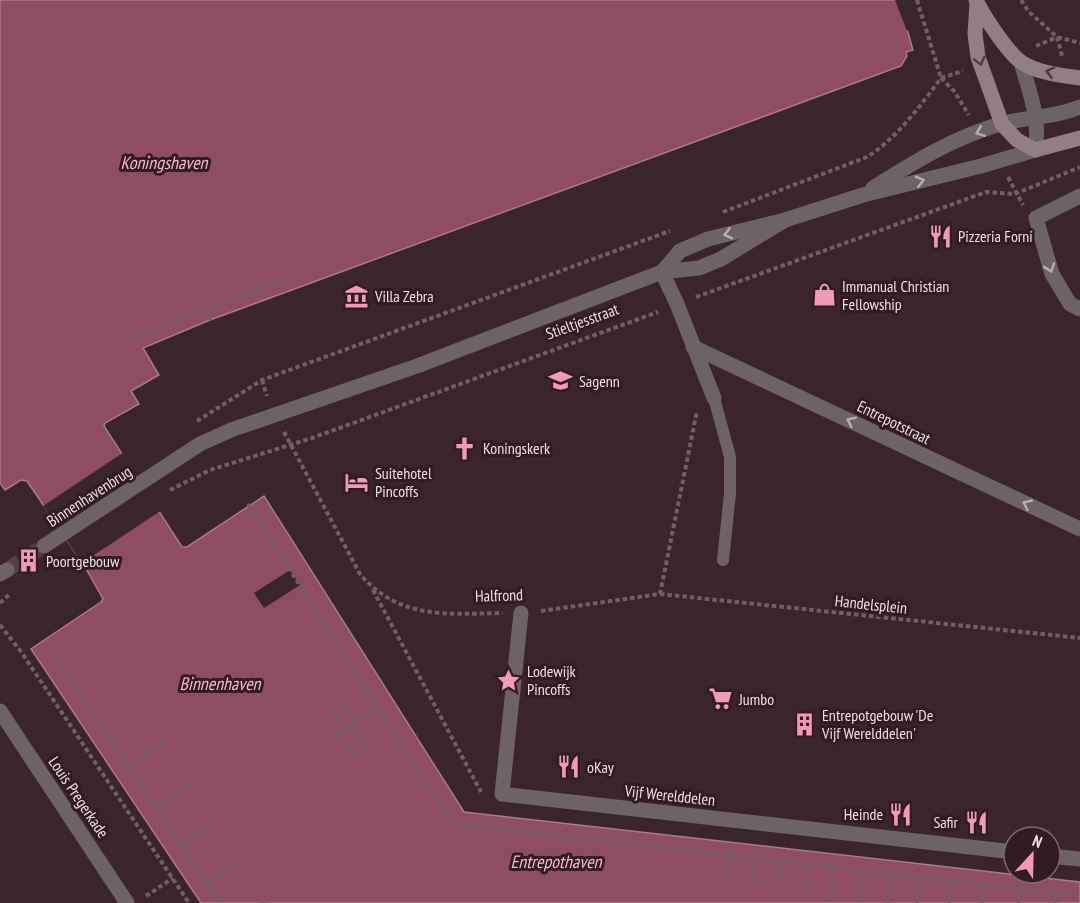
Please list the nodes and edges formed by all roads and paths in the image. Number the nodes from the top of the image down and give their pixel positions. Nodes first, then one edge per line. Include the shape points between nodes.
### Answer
1 (917, 0) edge
2 (1021, 0) edge
3 (977, 2) edge
4 (1080, 43) edge
5 (1021, 62) junction
6 (1080, 78) edge
7 (1080, 107) edge
8 (1036, 117) junction
9 (1002, 124) junction
10 (1080, 138) edge
11 (1035, 150) junction
12 (1080, 167) edge
13 (863, 195) junction
14 (1080, 196) edge
15 (718, 214) dead end
16 (785, 220) junction
17 (675, 230) dead end
18 (662, 272) junction
19 (296, 276) dead end
20 (678, 304) junction
21 (207, 309) junction
22 (1080, 309) edge
23 (210, 320) dead end
24 (125, 340) dead end
25 (693, 347) junction
26 (714, 398) junction
27 (273, 415) junction
28 (291, 444) junction
29 (153, 476) joint
30 (164, 493) dead end
31 (248, 504) dead end
32 (1080, 529) edge
33 (44, 546) tunnel mouth
34 (723, 560) dead end
35 (287, 564) dead end
36 (372, 589) junction
37 (660, 594) junction
38 (6, 597) dead end
39 (0, 603) edge
40 (521, 613) junction
41 (0, 625) edge
42 (1080, 638) edge
43 (54, 655) dead end
44 (344, 703) dead end
45 (379, 708) dead end
46 (333, 710) dead end
47 (0, 711) edge
48 (355, 723) junction
49 (345, 729) junction
50 (166, 741) dead end
51 (368, 747) dead end
52 (355, 756) dead end
53 (128, 766) junction
54 (190, 784) dead end
55 (502, 794) junction
56 (156, 807) junction
57 (216, 822) dead end
58 (181, 846) junction
59 (1002, 851) edge
60 (730, 855) dead end
61 (755, 858) dead end
62 (1062, 858) edge
63 (242, 860) dead end
64 (1080, 860) edge
65 (780, 861) dead end
66 (808, 864) dead end
67 (833, 867) dead end
68 (862, 870) dead end
69 (891, 874) dead end
70 (920, 877) dead end
71 (173, 878) junction
72 (951, 880) dead end
73 (727, 881) dead end
74 (207, 884) junction
75 (984, 884) dead end
76 (753, 885) dead end
77 (777, 888) dead end
78 (1020, 888) dead end
79 (806, 891) dead end
80 (1056, 892) dead end
81 (146, 897) dead end
82 (268, 899) dead end
83 (830, 901) dead end
84 (858, 901) dead end
85 (127, 903) edge
86 (189, 903) edge
87 (220, 903) edge
88 (261, 903) edge
89 (888, 903) edge
90 (917, 903) edge
91 (948, 903) edge
92 (982, 903) edge
93 (1019, 903) edge
94 (1055, 903) edge

1 - 15 path via 940,78 875,153
2 - 4 path via 1057,37
3 - 5 main road
3 -> 9 main road via 978,57
6 -> 5 main road via 1047,73
5 - 8 street
7 - 8 street, Stieltjesstraat
8 - 9 street, Stieltjesstraat
8 - 11 street
9 - 11 main road via 1017,140
9 -> 13 street, Stieltjesstraat via 925,154
10 - 11 main road
13 -> 11 street, Stieltjesstraat
12 - 20 path, Stieltjesstraat via 1015,194 986,192
13 - 16 street, Stieltjesstraat
14 -> 22 street via 1036,219 1052,274 1070,304
16 - 18 street, Stieltjesstraat via 721,260 699,268
16 -> 18 street, Stieltjesstraat via 680,251
17 - 27 path, Halfrond via 261,380
18 - 20 street
18 - 27 street, Stieltjesstraat via 417,366
19 - 21 path
20 - 25 street
20 - 28 path, Stieltjesstraat
21 - 23 path
21 - 24 path
25 - 26 street
32 -> 25 street, Entrepotstraat
26 - 34 lane via 730,457
26 - 37 path via 699,405
27 - 28 path, Halfrond
27 - 29 street, Stieltjesstraat via 200,444
28 - 30 path, Stieltjesstraat via 210,470
28 - 36 path, Halfrond via 360,574
29 - 33 street, Binnenhavenbrug
31 - 35 path
36 - 40 path, Halfrond via 417,610 444,614
36 - 55 path via 482,794
37 - 40 path, Halfrond
37 - 42 path, Handelsplein
38 - 39 path
40 - 55 street
41 - 71 path
43 - 53 path
44 - 48 path
45 - 48 path
46 - 49 path
47 - 85 street, Louis Pregerkade
48 - 49 path
48 - 51 path
49 - 52 path via 338,734
50 - 53 path
53 - 56 path
54 - 56 path
55 - 59 street, Vijf Werelddelen
56 - 58 path
57 - 58 path
58 - 74 path
60 - 73 path
61 - 76 path
62 - 64 street
63 - 74 path
65 - 77 path
66 - 79 path
67 - 83 path
68 - 84 path
69 - 89 path
70 - 90 path
71 - 81 path
71 - 86 path
72 - 91 path
74 - 87 path
75 - 92 path
78 - 93 path
80 - 94 path
82 - 88 path

